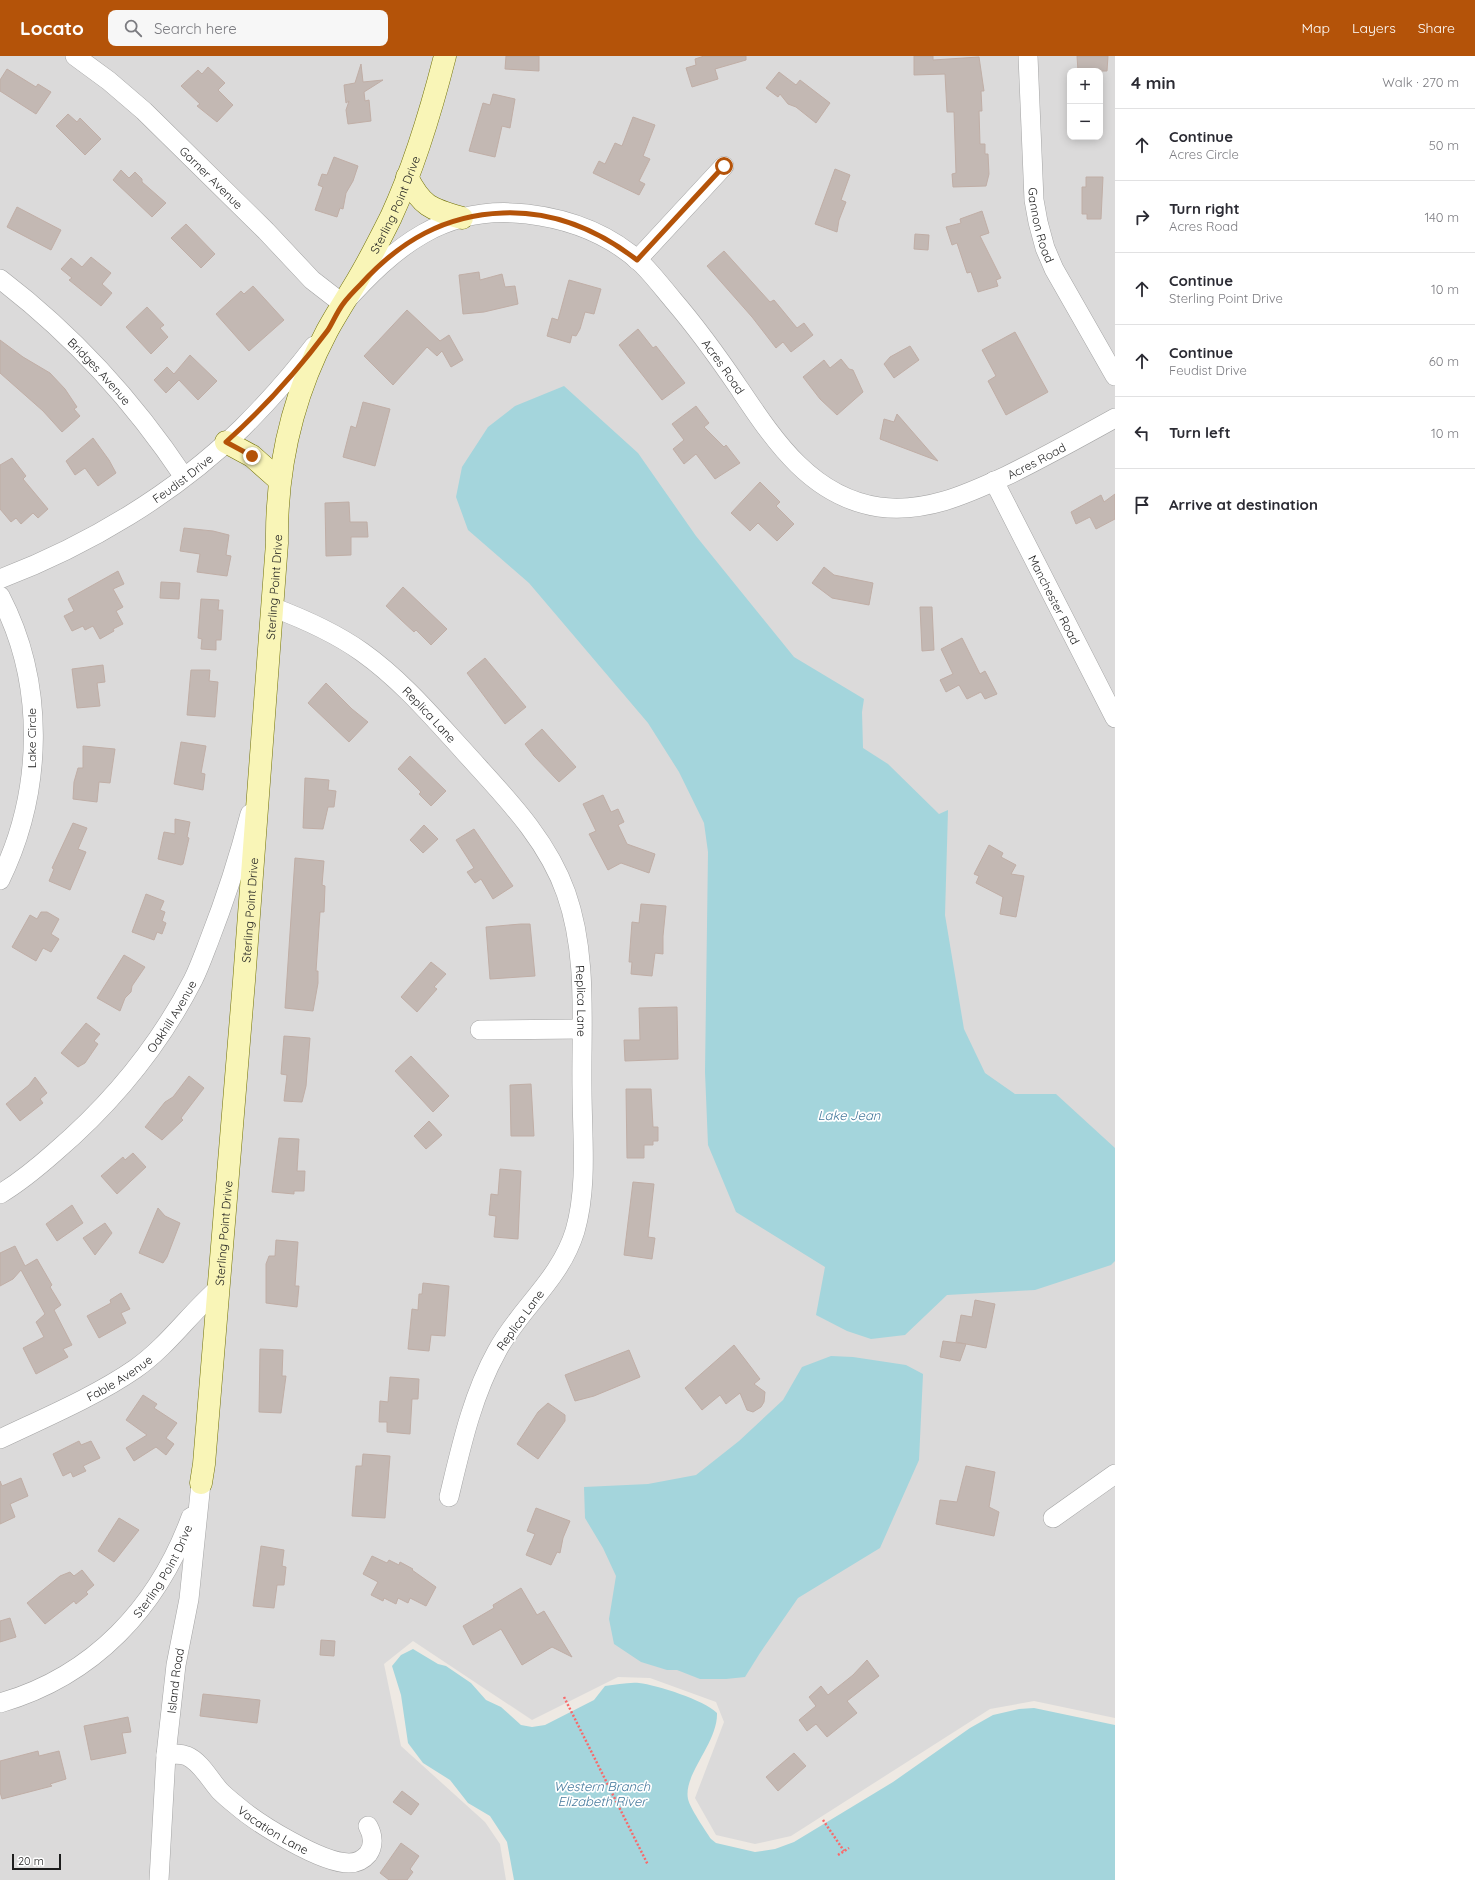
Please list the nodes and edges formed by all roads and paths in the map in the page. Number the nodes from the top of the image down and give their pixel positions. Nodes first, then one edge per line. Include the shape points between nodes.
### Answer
1 (76, 56) edge
2 (445, 56) edge
3 (1028, 56) edge
4 (724, 166) dead end
5 (407, 177) junction
6 (462, 218) junction
7 (637, 260) junction
8 (0, 279) edge
9 (343, 304) junction
10 (328, 329) junction
11 (1115, 376) edge
12 (1115, 418) edge
13 (226, 442) junction
14 (184, 477) junction
15 (279, 480) junction
16 (994, 481) junction
17 (0, 579) edge
18 (0, 596) edge
19 (272, 607) junction
20 (1115, 718) edge
21 (259, 784) junction
22 (0, 880) edge
23 (581, 1029) junction
24 (480, 1030) dead end
25 (0, 1194) edge
26 (219, 1288) junction
27 (0, 1439) edge
28 (1115, 1474) edge
29 (201, 1483) junction
30 (449, 1497) dead end
31 (1053, 1518) dead end
32 (564, 1697) dead end
33 (0, 1703) edge
34 (166, 1755) junction
35 (823, 1820) dead end
36 (368, 1826) dead end
37 (849, 1848) dead end
38 (844, 1851) junction
39 (838, 1855) dead end
40 (648, 1865) dead end
41 (159, 1880) edge

1 - 9 street, Garner Avenue via 144,111 312,280
2 - 5 street, Sterling Point Drive via 434,99
3 - 11 street, Gannon Road via 1034,200 1038,222 1054,269
4 - 7 street
5 - 6 street via 416,196 435,210
5 - 9 street, Sterling Point Drive via 391,216
6 - 7 street, Acres Road via 516,212 548,216 590,229 618,245
6 - 9 street, Acres Road via 417,236 399,249 372,272
7 - 16 street, Acres Road via 690,320 772,438 792,460 834,492 863,503 902,508 953,499
8 - 14 street, Bridges Avenue via 55,325 109,380 136,410
9 - 10 street, Sterling Point Drive
10 - 13 street, Feudist Drive via 287,381
10 - 15 street, Sterling Point Drive via 310,365 296,402
12 - 16 street, Acres Road via 1039,460
13 - 14 street, Feudist Drive
13 - 15 street via 252,456
14 - 17 street, Feudist Drive via 107,529
15 - 19 street, Sterling Point Drive
16 - 20 street, Manchester Road
18 - 22 street, Lake Circle via 17,634 25,662 34,726 28,797 20,832
19 - 21 street, Sterling Point Drive
19 - 23 street, Replica Lane via 331,632 389,673 420,703 538,837 566,893 574,924 580,967
21 - 25 street, Oakhill Avenue via 241,850 219,915 194,979 169,1021 111,1098 78,1132 41,1164
21 - 26 street, Sterling Point Drive
23 - 24 street
23 - 30 street, Replica Lane via 583,1154 581,1197 576,1228 568,1252 552,1277 517,1320 482,1380
26 - 27 street, Fable Avenue via 136,1369
26 - 29 street, Sterling Point Drive
28 - 31 street
29 - 33 street, Sterling Point Drive via 182,1541 157,1588 137,1614 96,1654 71,1673 45,1688
29 - 34 street, Island Road via 191,1579 176,1665
32 - 40 path
34 - 36 street, Vacation Lane via 176,1753 195,1761 220,1791 237,1806 294,1844 314,1853 350,1864 359,1861 370,1851 373,1842
34 - 41 street, Island Road
35 - 38 path
37 - 38 path
38 - 39 path

